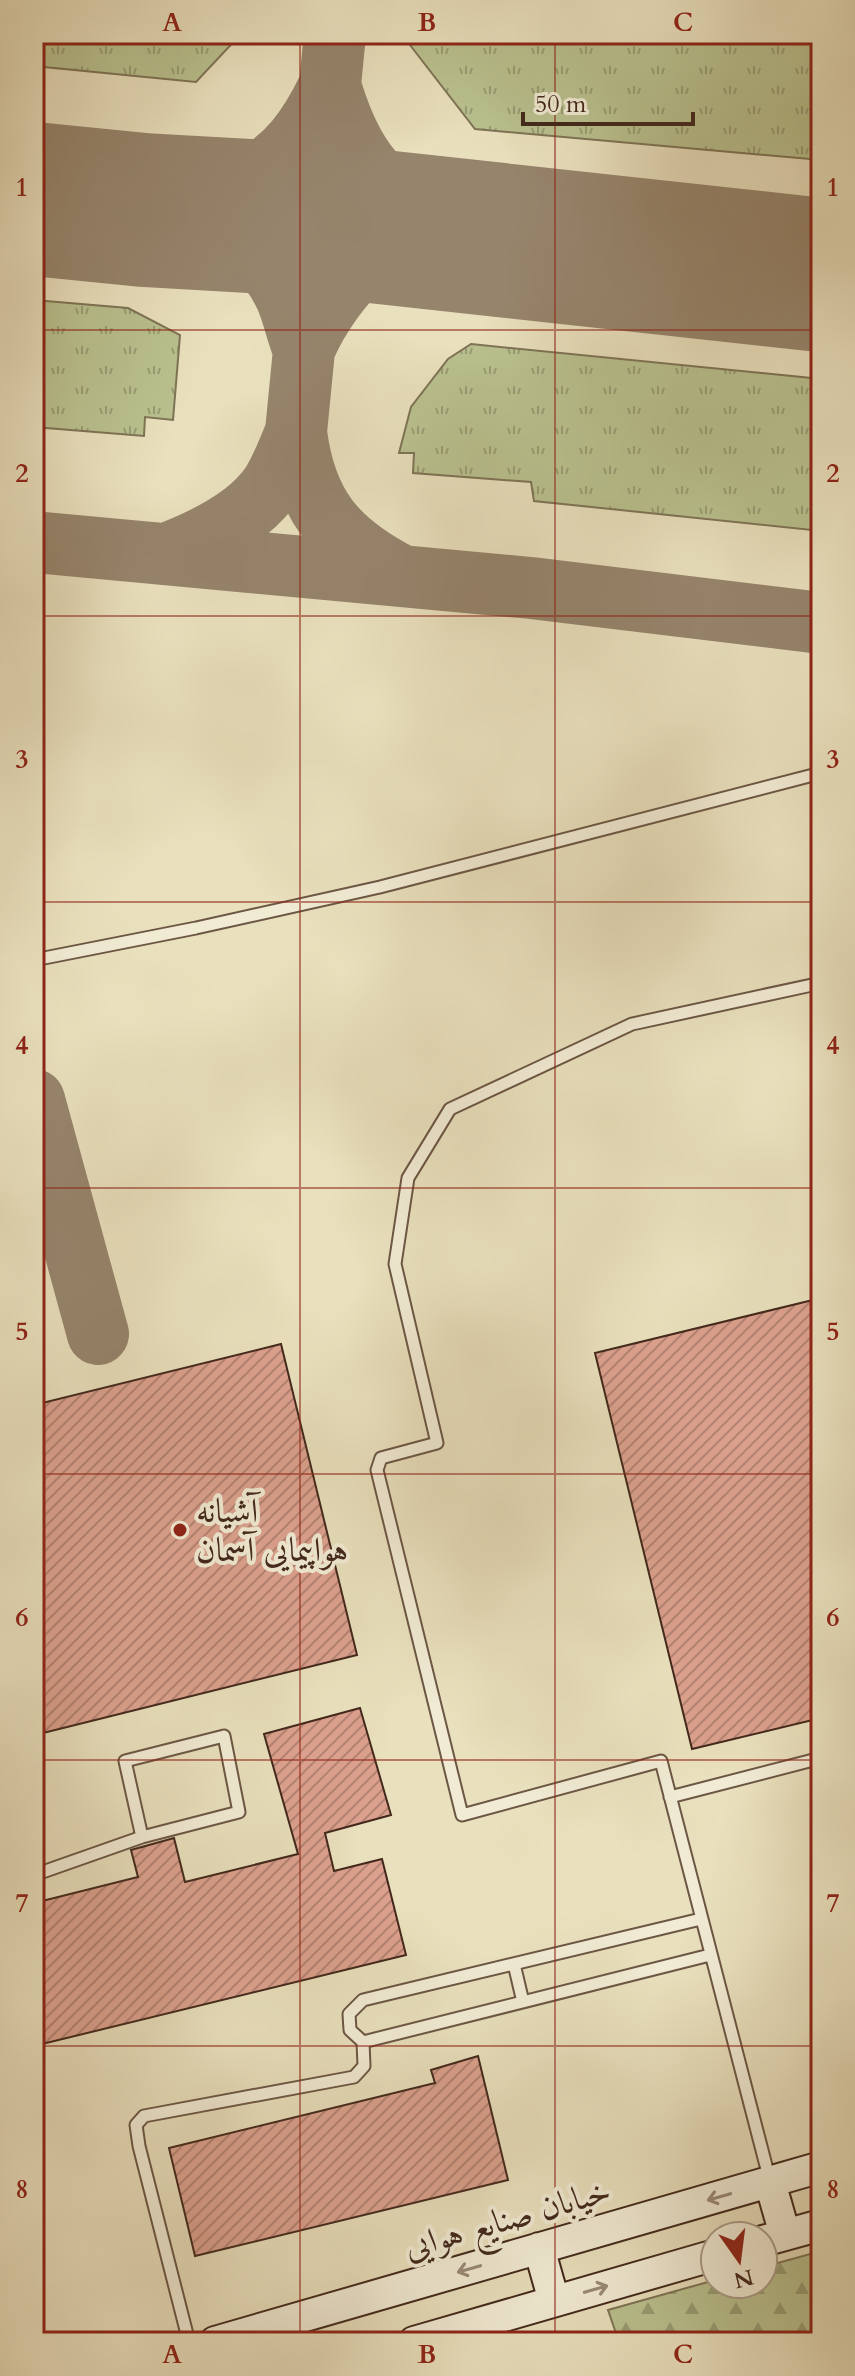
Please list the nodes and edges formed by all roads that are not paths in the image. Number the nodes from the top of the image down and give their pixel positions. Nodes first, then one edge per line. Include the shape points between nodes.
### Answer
1 (821, 773) edge
2 (34, 960) edge
3 (821, 983) edge
4 (821, 1758) edge
5 (670, 1797) junction
6 (142, 1837) junction
7 (34, 1875) edge
8 (701, 1919) junction
9 (710, 1955) junction
10 (514, 1964) junction
11 (523, 2002) junction
12 (363, 2042) junction
13 (821, 2167) edge
14 (770, 2182) junction
15 (773, 2220) edge
16 (821, 2225) edge
17 (779, 2237) edge
18 (539, 2248) junction
19 (699, 2260) edge
20 (554, 2301) junction
21 (189, 2342) edge
22 (215, 2342) edge
23 (414, 2342) edge

1 - 2 lane via 380,887
3 - 5 lane via 632,1024 450,1109 408,1178 395,1264 437,1443 381,1458 377,1470 462,1815 661,1761
4 - 5 lane
5 - 8 lane
6 - 6 lane via 125,1761 224,1736 239,1812
6 - 7 lane
8 - 9 lane
8 - 10 lane
9 - 11 lane
9 - 14 lane
10 - 11 lane
10 - 12 lane via 363,2000 349,2014 350,2030
11 - 12 lane
12 - 21 lane via 364,2066 354,2077 144,2116 136,2125
13 - 14 street, خیابان صنایع هوایی
14 - 15 street
14 -> 18 street, خیابان صنایع هوایی
16 - 17 street
18 - 20 street
18 -> 22 street, خیابان صنایع هوایی
20 -> 19 street
20 - 23 street

